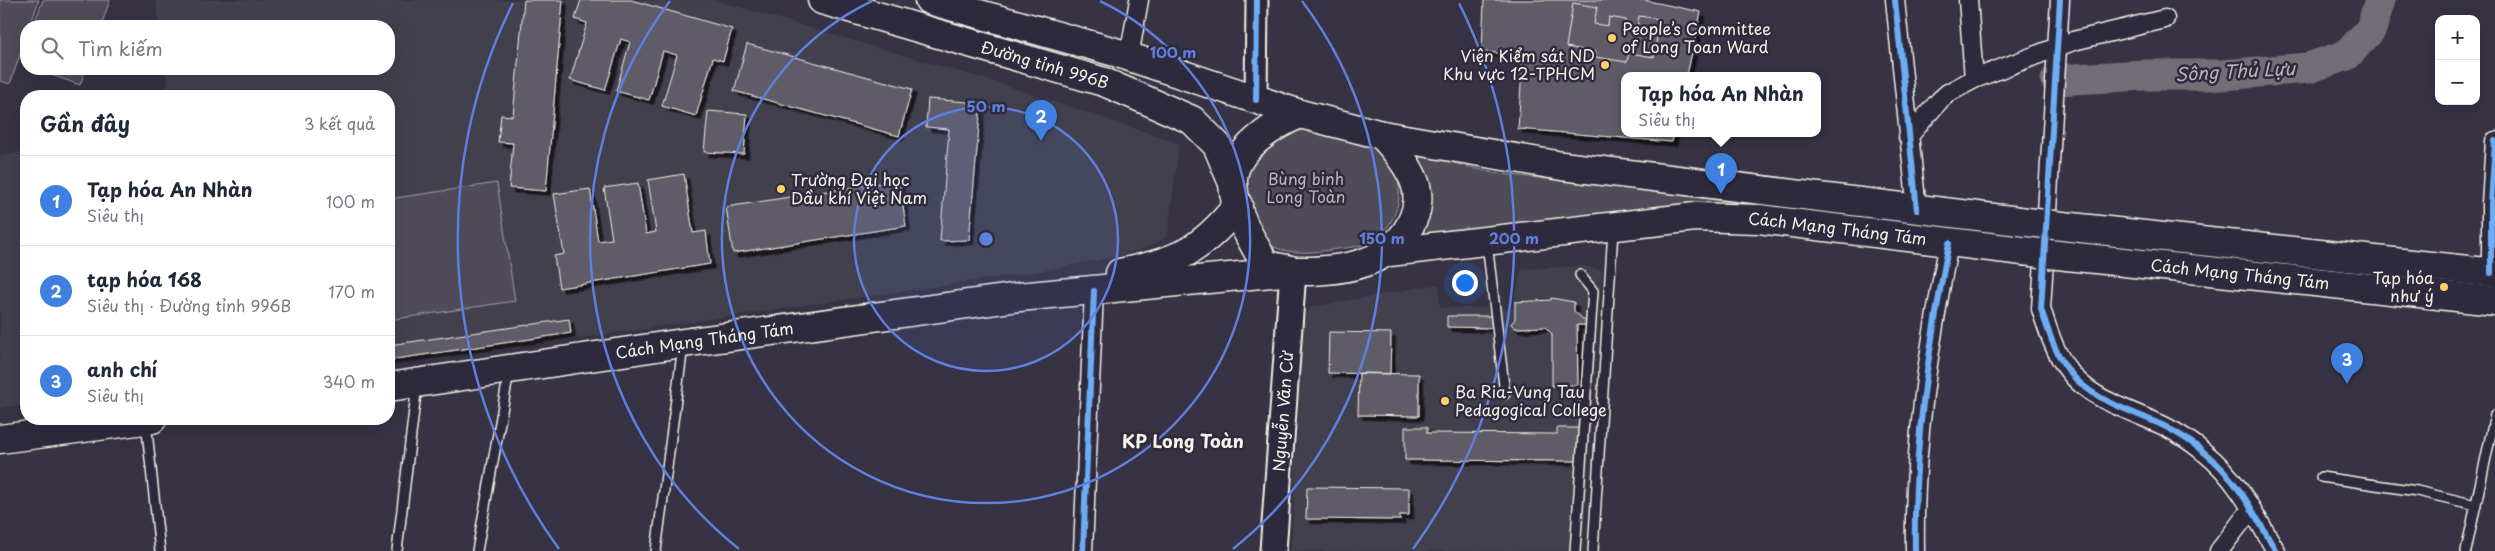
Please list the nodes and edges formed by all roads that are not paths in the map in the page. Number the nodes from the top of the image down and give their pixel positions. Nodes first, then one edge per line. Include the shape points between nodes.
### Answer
1 (822, 0) edge
2 (929, 0) edge
3 (1138, 0) edge
4 (1257, 0) edge
5 (1895, 0) edge
6 (1968, 0) edge
7 (2060, 0) edge
8 (2165, 19) dead end
9 (2056, 47) junction
10 (1122, 55) junction
11 (1974, 79) junction
12 (1104, 82) junction
13 (1256, 100) junction
14 (1300, 114) junction
15 (1382, 135) junction
16 (1908, 137) junction
17 (2495, 142) edge
18 (1235, 193) junction
19 (1917, 210) junction
20 (1613, 227) junction
21 (1487, 239) junction
22 (1949, 243) junction
23 (1389, 252) junction
24 (1293, 271) junction
25 (2493, 273) edge
26 (1580, 275) dead end
27 (1094, 291) junction
28 (1019, 297) junction
29 (2495, 300) edge
30 (683, 343) junction
31 (509, 370) junction
32 (417, 383) junction
33 (395, 385) edge
34 (1505, 394) dead end
35 (2495, 415) edge
36 (106, 425) edge
37 (150, 425) edge
38 (0, 440) edge
39 (2321, 477) dead end
40 (2476, 505) junction
41 (2251, 509) junction
42 (160, 551) edge
43 (398, 551) edge
44 (477, 551) edge
45 (656, 551) edge
46 (1083, 551) edge
47 (1273, 551) edge
48 (1575, 551) edge
49 (1594, 551) edge
50 (1915, 551) edge
51 (2219, 551) edge
52 (2276, 551) edge
53 (2466, 551) edge

1 - 12 main road, Đường tỉnh 996B
2 - 10 main road, Đường tỉnh 996B
3 - 10 street
4 - 13 street
5 - 16 street
6 - 11 street
7 - 9 street
8 - 9 street via 2073,40
9 - 11 street
9 - 41 street via 2040,309 2055,346 2068,371 2089,389 2166,427 2206,453 2224,470
10 - 12 main road
10 - 13 main road, Đường tỉnh 996B
11 - 16 street via 1944,96
12 - 18 main road, Đường tỉnh 996B via 1192,120 1216,145
13 - 14 main road, Đường tỉnh 996B
14 - 15 main road
14 - 18 main road via 1279,123 1245,152 1236,167
15 - 19 main road, Cách Mạng Tháng Tám via 1562,166
15 - 23 main road via 1403,159 1414,179 1418,198 1408,232
16 - 19 street
17 - 25 street via 2491,204
18 - 24 main road via 1244,224 1266,265
18 - 28 main road, Cách Mạng Tháng Tám via 1205,241 1184,256 1156,266 1082,280
19 - 25 main road, Cách Mạng Tháng Tám, bridge
20 - 21 main road, Cách Mạng Tháng Tám
20 - 22 main road, Cách Mạng Tháng Tám via 1695,217 1759,219
20 - 49 lane
21 - 23 main road, Cách Mạng Tháng Tám
21 - 34 lane
22 - 29 main road, Cách Mạng Tháng Tám, bridge
22 - 50 street via 1930,337 1921,418 1914,502
23 - 24 main road via 1326,272
24 - 27 main road, Cách Mạng Tháng Tám
24 - 47 main road, Nguyễn Văn Cừ
26 - 48 lane via 1593,291
27 - 28 main road, Cách Mạng Tháng Tám
27 - 46 street
28 - 30 main road, Cách Mạng Tháng Tám
30 - 31 main road, Cách Mạng Tháng Tám
30 - 45 lane
31 - 32 main road, Cách Mạng Tháng Tám
31 - 44 lane
32 - 33 main road, Cách Mạng Tháng Tám
32 - 43 lane
35 - 40 lane
36 - 38 main road
37 - 42 lane
39 - 40 lane via 2416,491
40 - 53 lane
41 - 51 street
41 - 52 street

